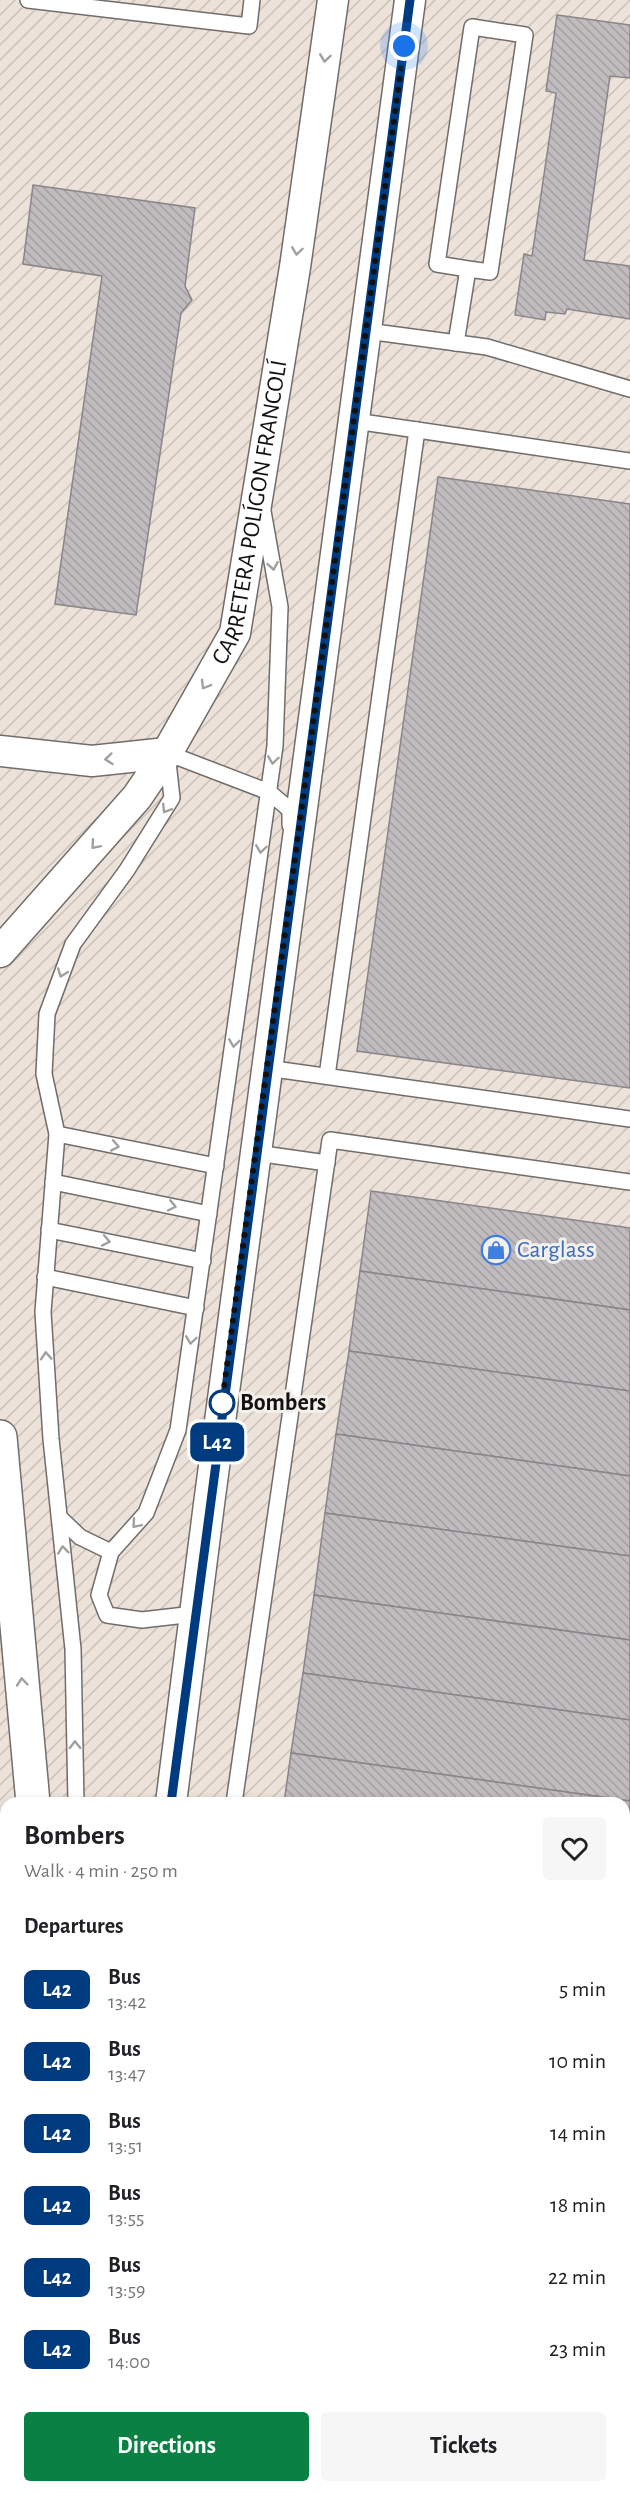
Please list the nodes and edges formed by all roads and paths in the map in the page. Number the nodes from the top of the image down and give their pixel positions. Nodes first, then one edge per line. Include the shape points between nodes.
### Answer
1 (28, 0) edge
2 (252, 0) edge
3 (333, 0) edge
4 (410, 0) edge
5 (468, 269) junction
6 (367, 331) junction
7 (456, 344) junction
8 (630, 389) edge
9 (355, 421) junction
10 (417, 430) junction
11 (630, 461) edge
12 (259, 487) junction
13 (0, 751) edge
14 (167, 753) junction
15 (269, 792) junction
16 (292, 884) junction
17 (0, 952) edge
18 (267, 1068) junction
19 (327, 1076) junction
20 (630, 1119) edge
21 (57, 1134) junction
22 (256, 1153) junction
23 (327, 1163) junction
24 (216, 1166) junction
25 (53, 1182) junction
26 (630, 1182) edge
27 (209, 1214) junction
28 (49, 1230) junction
29 (203, 1261) junction
30 (45, 1277) junction
31 (195, 1308) junction
32 (0, 1437) edge
33 (60, 1518) junction
34 (111, 1552) junction
35 (194, 1614) junction
36 (32, 1797) edge
37 (76, 1797) edge
38 (172, 1797) edge
39 (235, 1797) edge

1 - 2 lane via 249,26
3 -> 12 street, CARRETERA POLÍGON FRANCOLÍ
4 - 6 street
5 - 5 lane via 436,264 472,27 525,35 490,272
5 - 7 lane
6 - 7 lane
6 - 9 street
7 - 8 lane via 487,347
9 - 10 lane
9 - 16 street
10 - 11 lane
10 - 19 lane
12 -> 14 street, CARRETERA POLÍGON FRANCOLÍ via 235,633
12 -> 15 lane via 280,607 275,746
14 -> 13 street via 92,761
14 - 15 lane
14 -> 17 street, CARRETERA POLÍGON FRANCOLÍ via 137,797
14 -> 21 lane via 172,798 128,870 73,944 47,1014 44,1074
15 - 16 lane via 290,810
15 -> 24 lane
16 - 18 street
18 - 19 lane
18 - 22 street
19 - 20 lane
21 -> 24 lane
21 - 25 lane
22 - 23 lane
22 - 35 street
23 - 26 lane via 330,1140
23 - 39 lane
24 - 27 lane
25 -> 27 lane
25 - 28 lane
27 - 29 lane
28 -> 29 lane
28 - 30 lane
29 - 31 lane
30 - 31 lane
33 -> 30 lane via 46,1370
31 -> 34 lane via 178,1430 146,1513
36 -> 32 main road
33 - 34 lane via 80,1538
37 -> 33 lane via 74,1649
34 - 35 lane via 99,1595 107,1615 142,1620
35 - 38 street

